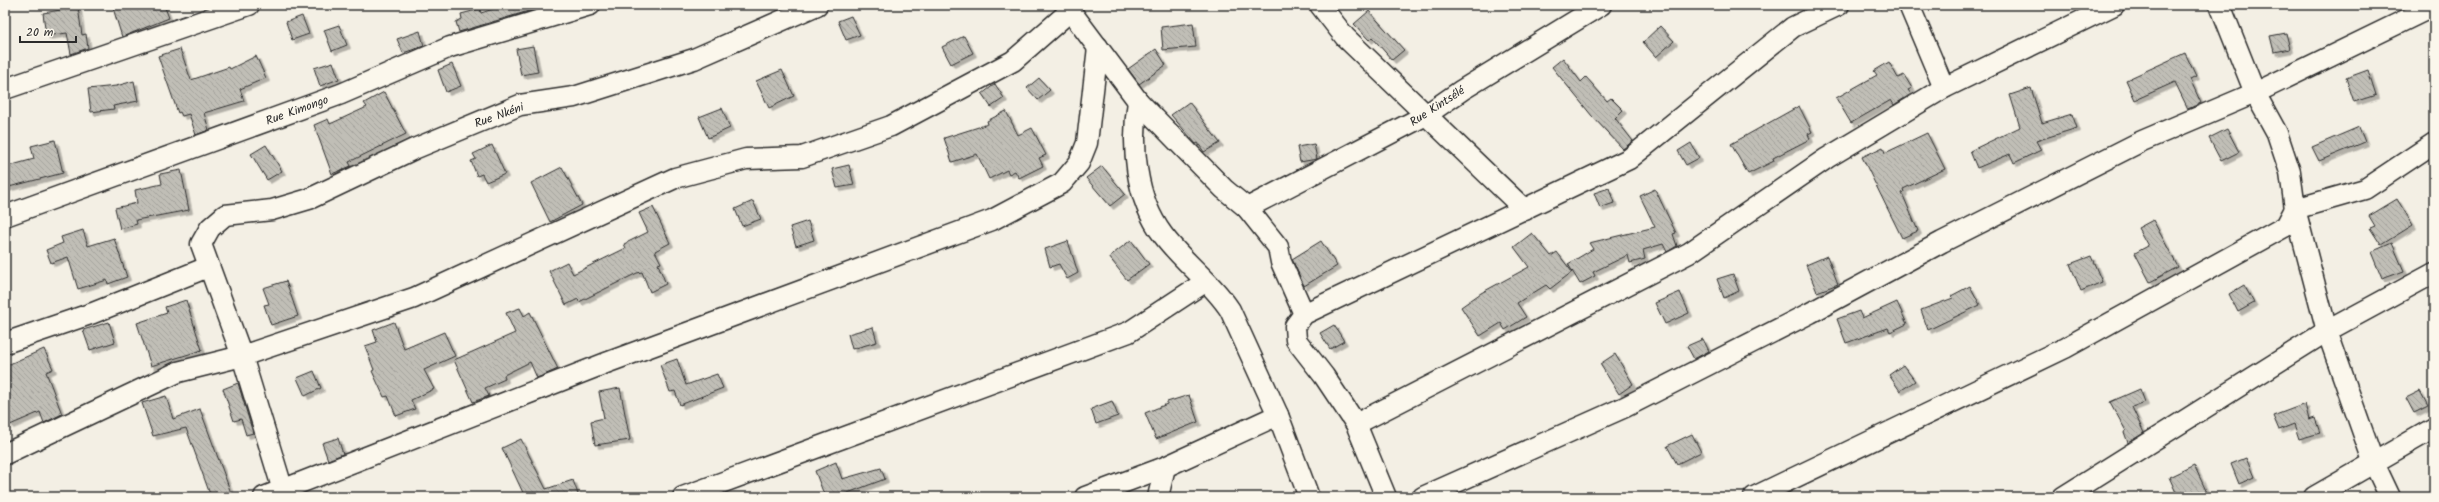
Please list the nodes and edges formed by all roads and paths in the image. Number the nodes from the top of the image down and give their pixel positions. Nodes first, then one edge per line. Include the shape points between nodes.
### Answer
1 (249, 5) edge
2 (590, 5) edge
3 (817, 5) edge
4 (1320, 5) edge
5 (1601, 5) edge
6 (1839, 5) edge
7 (1909, 5) edge
8 (2114, 5) edge
9 (2220, 5) edge
10 (2434, 6) edge
11 (1068, 8) edge
12 (1098, 47) junction
13 (1944, 88) junction
14 (5, 89) edge
15 (2255, 93) junction
16 (1138, 101) junction
17 (1426, 115) junction
18 (2434, 143) edge
19 (1246, 208) junction
20 (2295, 208) junction
21 (1525, 210) junction
22 (5, 216) edge
23 (208, 266) junction
24 (2434, 273) edge
25 (1205, 282) junction
26 (1304, 314) junction
27 (2327, 331) junction
28 (5, 343) edge
29 (242, 356) junction
30 (1278, 415) junction
31 (1356, 424) junction
32 (2434, 428) edge
33 (5, 454) edge
34 (2373, 461) junction
35 (1165, 467) junction
36 (284, 493) edge
37 (264, 497) edge
38 (683, 497) edge
39 (1085, 497) edge
40 (1158, 497) edge
41 (1309, 497) edge
42 (1386, 497) edge
43 (1423, 497) edge
44 (1754, 497) edge
45 (2063, 497) edge
46 (2314, 497) edge
47 (2390, 497) edge

1 - 14 street
2 - 22 street, Rue Kimongo via 450,47 342,94
3 - 23 street, Rue Nkéni via 694,59 574,97 520,105 414,149 309,199 272,210 225,215 210,228 201,244
4 - 17 street via 1345,37
5 - 17 street, Rue Kintsélé via 1462,90
6 - 21 street via 1793,27 1629,159 1545,197
7 - 13 street
8 - 13 street
9 - 15 street
10 - 15 street
11 - 12 street
11 - 29 street via 1013,61 891,126 802,157 746,159 675,178 414,298
12 - 16 street
12 - 36 street via 1087,143 1079,163 1062,183 992,220 606,363
13 - 31 street via 1827,158 1689,253
15 - 20 street via 2279,140 2290,172
15 - 43 street via 2142,141 1625,407
16 - 19 street
16 - 25 street via 1134,122 1136,162 1146,203 1162,235
17 - 19 street, Rue Kintsélé
17 - 21 street
18 - 20 street via 2365,190
19 - 26 street via 1278,247 1281,262
20 - 27 street
20 - 44 street via 2286,226 2066,348
21 - 26 street
23 - 28 street via 93,312
23 - 29 street
24 - 27 street
25 - 30 street via 1222,298 1230,310
25 - 38 street via 1129,332
26 - 31 street via 1295,326 1296,340
27 - 34 street
27 - 45 street
29 - 33 street via 178,372
29 - 36 street
30 - 35 street
30 - 41 street
31 - 42 street
32 - 34 street
34 - 46 street
34 - 47 street
35 - 39 street
35 - 40 street
36 - 37 street

